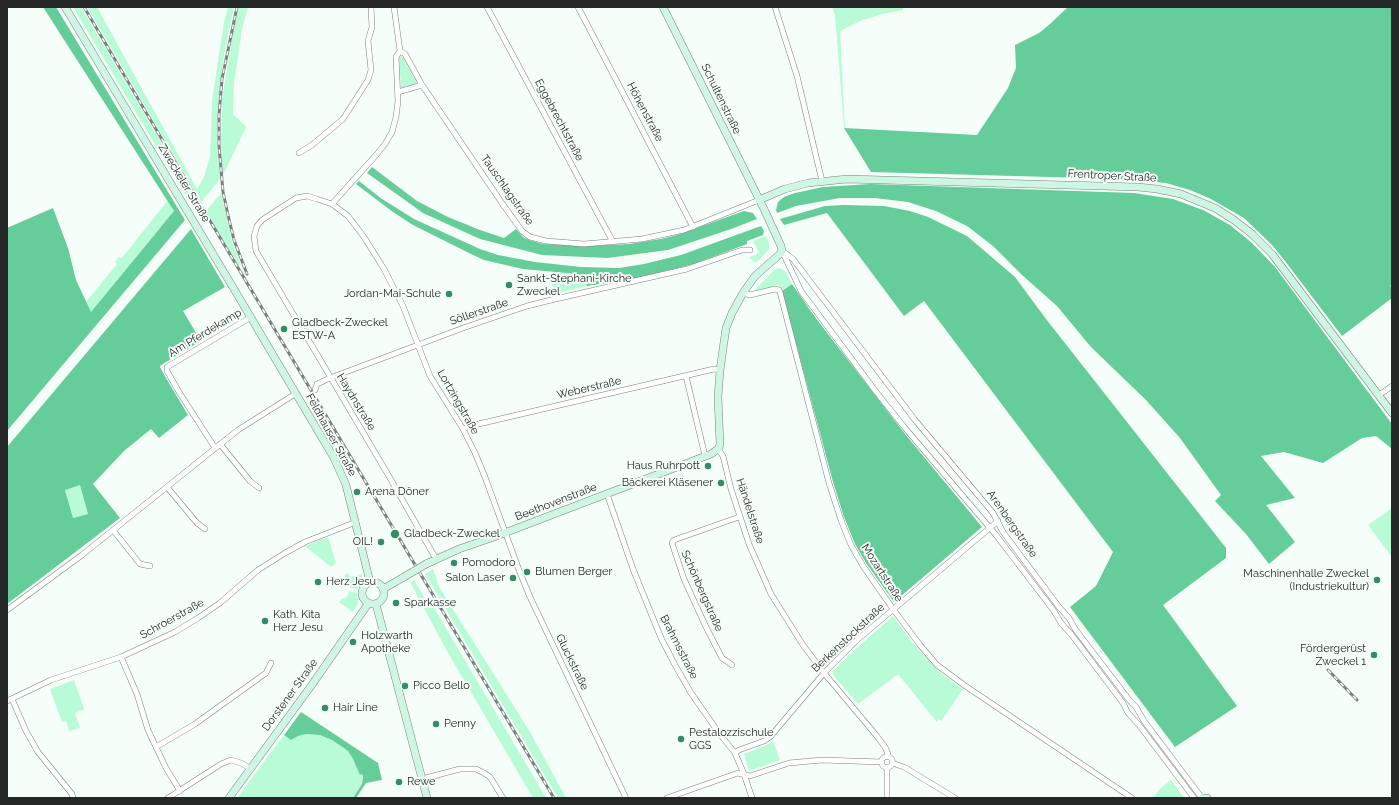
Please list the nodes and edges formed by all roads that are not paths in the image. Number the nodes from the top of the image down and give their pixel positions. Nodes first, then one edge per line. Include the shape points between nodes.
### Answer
1 (65, 7) edge
2 (371, 7) edge
3 (394, 7) edge
4 (487, 7) edge
5 (578, 7) edge
6 (664, 7) edge
7 (775, 7) edge
8 (400, 51) junction
9 (422, 85) junction
10 (398, 92) junction
11 (299, 153) dead end
12 (822, 181) junction
13 (759, 200) junction
14 (332, 204) junction
15 (693, 227) junction
16 (613, 242) junction
17 (750, 250) dead end
18 (782, 251) junction
19 (258, 255) joint
20 (743, 293) junction
21 (251, 317) junction
22 (418, 345) junction
23 (720, 370) junction
24 (282, 372) joint
25 (686, 376) junction
26 (330, 378) junction
27 (1392, 386) edge
28 (315, 390) dead end
29 (295, 394) junction
30 (1379, 395) junction
31 (1392, 413) edge
32 (463, 429) junction
33 (220, 444) junction
34 (215, 448) junction
35 (718, 449) junction
36 (705, 456) junction
37 (167, 487) junction
38 (259, 488) dead end
39 (607, 494) junction
40 (739, 517) junction
41 (998, 521) junction
42 (356, 522) junction
43 (989, 528) junction
44 (205, 529) dead end
45 (113, 530) junction
46 (506, 532) junction
47 (436, 559) junction
48 (150, 566) dead end
49 (370, 582) junction
50 (383, 589) junction
51 (368, 604) junction
52 (376, 604) junction
53 (893, 609) junction
54 (7, 610) edge
55 (121, 657) junction
56 (272, 663) dead end
57 (732, 666) dead end
58 (824, 673) junction
59 (10, 700) edge
60 (156, 747) junction
61 (735, 753) junction
62 (887, 757) junction
63 (882, 762) junction
64 (892, 763) junction
65 (887, 768) junction
66 (251, 769) junction
67 (744, 774) junction
68 (422, 779) junction
69 (180, 791) junction
70 (73, 798) edge
71 (168, 798) edge
72 (229, 798) edge
73 (427, 798) edge
74 (503, 798) edge
75 (626, 798) edge
76 (667, 798) edge
77 (752, 798) edge
78 (887, 798) edge
79 (955, 798) edge
80 (1132, 798) edge
81 (1194, 798) edge
82 (1202, 798) edge
83 (1207, 798) edge

1 - 21 street, Zweckeler Straße
2 - 11 street via 372,27 368,41 371,70 368,80 343,119
3 - 8 street, Tauschlagstraße
4 - 16 street, Eggebrechtstraße
5 - 15 street, Höhenstraße
6 - 13 street, Schultenstraße
7 - 12 street via 797,76
8 - 9 street, Tauschlagstraße
8 - 10 street, Tauschlagstraße via 396,57
9 - 10 street
9 - 16 street, Tauschlagstraße via 526,234 538,240 562,243
10 - 14 street, Tauschlagstraße via 396,117 385,144
12 - 13 street, Frentroper Straße via 784,189
12 - 30 street, Frentroper Straße via 871,178 1138,187 1169,191 1196,199 1234,220 1272,254
13 - 15 street, Tauschlagstraße
13 - 18 street, Arenbergstraße
14 - 19 street, Lortzingstraße via 302,196 262,220 254,236 254,247
14 - 22 street, Lortzingstraße via 352,221 384,269 403,306
15 - 16 street, Tauschlagstraße via 669,234
17 - 22 street, Söllerstraße via 742,250 687,269 527,306
18 - 20 street, Händelstraße via 755,276
18 - 41 street, Arenbergstraße via 793,259 915,420
18 - 43 street, Arenbergstraße via 801,291 905,428
19 - 26 street, Haydnstraße
20 - 23 street, Händelstraße via 726,328
20 - 53 street, Mozartstraße via 750,295 775,289 780,292 841,520 863,566
21 - 24 street, Zweckeler Straße
21 - 34 street, Am Pferdekamp via 167,367 179,392
22 - 26 street, Söllerstraße
22 - 32 street, Lortzingstraße via 430,376
23 - 25 street, Weberstraße via 714,369
23 - 35 street, Händelstraße
24 - 29 street, Feldhauser Straße
25 - 32 street, Weberstraße
25 - 36 street
26 - 28 street, Söllerstraße via 317,384
26 - 47 street, Haydnstraße
27 - 30 street
29 - 33 street
29 - 42 street, Feldhauser Straße via 334,458 346,485
30 - 31 street, Frentroper Straße
32 - 46 street, Lortzingstraße
33 - 34 street
33 - 38 street via 250,481
34 - 37 street
35 - 36 street, Beethovenstraße
35 - 40 street, Händelstraße via 723,456
36 - 39 street, Beethovenstraße
37 - 44 street
37 - 45 street
39 - 46 street, Beethovenstraße
39 - 61 street, Brahmsstraße via 661,638 691,693
40 - 57 street, Schönbergstraße via 674,540 672,544 706,627 722,658
40 - 58 street, Händelstraße via 771,594
41 - 43 street, Berkenstockstraße
41 - 82 street, Arenbergstraße via 1003,532 1070,618
42 - 49 street, Feldhauser Straße
42 - 55 street, Schroerstraße via 305,542 285,553 258,570 229,596 198,618 175,632
43 - 53 street, Berkenstockstraße
43 - 81 street, Arenbergstraße
45 - 48 street via 140,564
45 - 54 street
46 - 47 street, Beethovenstraße
46 - 75 street, Gluckstraße via 530,597
47 - 50 street, Beethovenstraße, bridge
49 - 50 street via 378,584
49 - 51 street via 364,586 362,593
50 - 52 street via 383,599
51 - 52 street
51 - 66 street, Dorstener Straße
52 - 68 street
53 - 58 street, Berkenstockstraße
53 - 80 street, Mozartstraße via 938,665
55 - 59 street, Schroerstraße via 51,680
55 - 60 street
56 - 60 street via 266,673 195,724
58 - 61 street, Berkenstockstraße via 770,737
58 - 62 street, Händelstraße via 876,735 885,747
59 - 70 street via 38,752
60 - 69 street
61 - 67 street, Brahmsstraße
62 - 63 street
62 - 64 street
63 - 65 street
63 - 67 street via 822,760 789,763 750,776
64 - 65 street
64 - 79 street via 904,767
65 - 78 street
66 - 69 street via 231,760
66 - 72 street, Dorstener Straße
67 - 76 street via 738,773
67 - 77 street, Brahmsstraße
68 - 73 street
68 - 74 street via 460,769 476,769 490,778
69 - 71 street
82 - 83 street, Arenbergstraße

